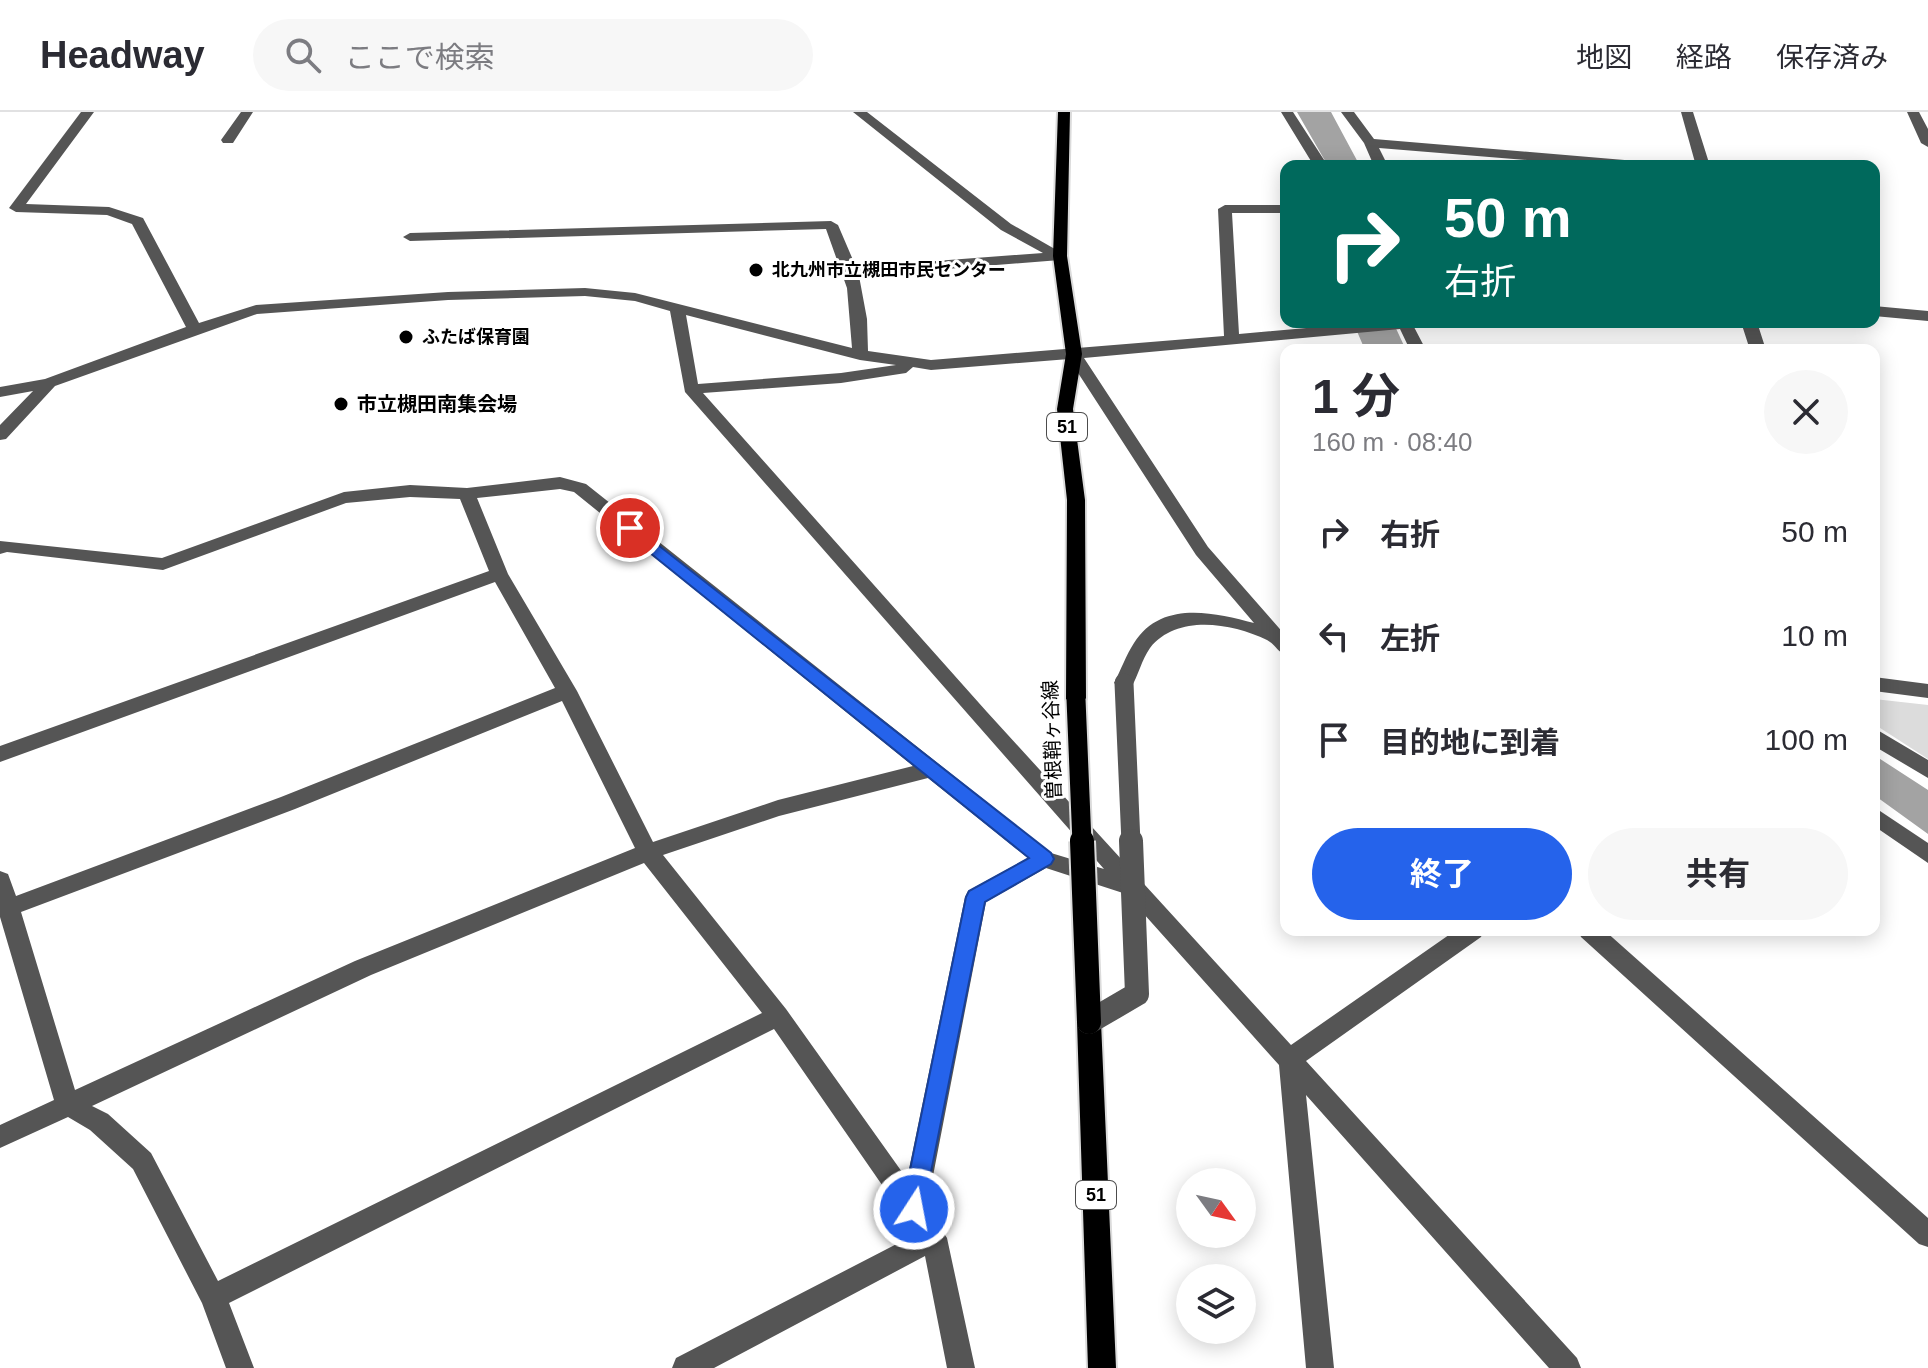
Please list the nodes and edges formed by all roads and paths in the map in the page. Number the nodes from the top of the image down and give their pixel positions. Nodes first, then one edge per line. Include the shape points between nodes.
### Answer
1 (88, 112) edge
2 (247, 112) edge
3 (859, 112) edge
4 (1064, 112) edge
5 (1287, 112) edge
6 (1347, 112) edge
7 (1687, 112) edge
8 (1913, 112) edge
9 (228, 140) dead end
10 (1370, 143) junction
11 (1928, 143) edge
12 (1317, 160) edge
13 (1378, 160) edge
14 (1519, 160) edge
15 (1701, 160) edge
16 (16, 208) junction
17 (1280, 209) edge
18 (0, 212) edge
19 (410, 237) dead end
20 (1060, 256) junction
21 (853, 272) junction
22 (677, 309) junction
23 (1880, 312) edge
24 (1928, 316) edge
25 (1325, 328) edge
26 (195, 329) junction
27 (1232, 340) junction
28 (1074, 354) junction
29 (860, 355) junction
30 (931, 365) junction
31 (49, 383) junction
32 (691, 389) junction
33 (0, 392) edge
34 (0, 435) edge
35 (467, 494) junction
36 (0, 548) edge
37 (499, 574) junction
38 (1279, 642) edge
39 (1880, 685) edge
40 (567, 691) junction
41 (1928, 691) edge
42 (1880, 740) edge
43 (0, 754) edge
44 (931, 769) junction
45 (1928, 770) edge
46 (1880, 819) edge
47 (648, 852) junction
48 (1928, 854) edge
49 (1044, 859) junction
50 (0, 880) edge
51 (1133, 887) junction
52 (7, 908) junction
53 (1464, 936) edge
54 (1596, 936) edge
55 (778, 1016) junction
56 (1089, 1022) junction
57 (1290, 1059) junction
58 (67, 1104) junction
59 (0, 1137) edge
60 (914, 1209) junction
61 (1928, 1235) edge
62 (934, 1238) junction
63 (213, 1297) junction
64 (240, 1368) edge
65 (686, 1368) edge
66 (961, 1368) edge
67 (1102, 1368) edge
68 (1320, 1368) edge
69 (1567, 1368) edge

1 - 16 street
2 - 9 street
3 - 20 street via 1006,227
4 - 20 main road, 曽根鞘ヶ谷線 / 51
5 - 12 street
6 - 10 street
7 - 15 street
8 - 11 street
10 - 13 street
10 - 14 street
16 - 18 street
16 - 26 street via 109,211 138,221
17 - 27 street via 1225,209
19 - 21 street via 831,225
20 - 21 street
20 - 28 main road, 曽根鞘ヶ谷線 / 51
21 - 29 street via 862,321
22 - 26 street via 635,297 585,292 448,296 256,310
22 - 29 street
22 - 32 street
23 - 24 street
25 - 27 street
26 - 31 street
27 - 28 street
28 - 30 street
28 - 38 street via 1202,551
28 - 56 main road, 曽根鞘ヶ谷線 / 51, bridge via 1065,409 1076,500 1076,699
29 - 30 street
30 - 32 street
31 - 33 street
31 - 34 street
32 - 51 street
35 - 36 street via 410,491 344,498 163,564
35 - 37 street
35 - 44 street via 560,483 580,488
37 - 40 street
37 - 43 street
38 - 56 street, bridge via 1212,618 1167,622 1142,645 1124,683 1137,994
39 - 41 street
40 - 47 street
40 - 52 street
42 - 45 street
44 - 47 street via 778,808
44 - 49 street
46 - 48 street
47 - 55 street
47 - 58 street via 363,968
49 - 51 street
49 - 60 street via 976,897
50 - 52 street
51 - 57 street
52 - 58 street
53 - 57 street
54 - 61 street
55 - 60 street
55 - 63 street
56 - 67 main road, 曽根鞘ヶ谷線 / 51
57 - 68 street
57 - 69 street
58 - 59 street
58 - 63 street via 99,1122 142,1161
60 - 62 street
62 - 65 street
62 - 66 street
63 - 64 street

